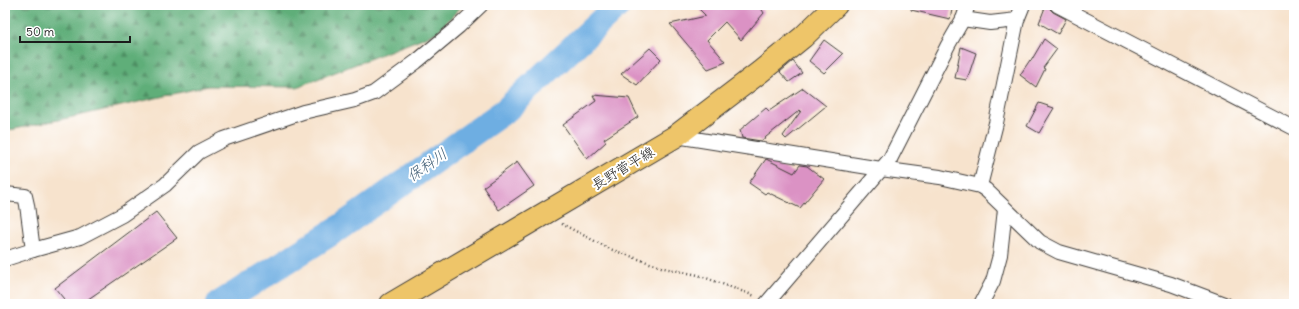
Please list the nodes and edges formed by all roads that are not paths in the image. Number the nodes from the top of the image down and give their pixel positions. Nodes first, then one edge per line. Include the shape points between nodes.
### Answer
1 (481, 5) edge
2 (836, 5) edge
3 (968, 5) edge
4 (1023, 5) edge
5 (1057, 5) edge
6 (963, 19) junction
7 (1017, 20) junction
8 (1294, 128) edge
9 (676, 136) junction
10 (881, 169) junction
11 (980, 186) junction
12 (5, 194) edge
13 (1005, 210) junction
14 (33, 250) junction
15 (5, 259) edge
16 (768, 302) edge
17 (391, 304) edge
18 (981, 304) edge
19 (1224, 304) edge

1 - 14 street via 416,62 374,93 303,112 224,139 199,152 165,185 122,215 80,238
2 - 9 main road, 長野菅平線 via 766,67
3 - 6 street
4 - 7 street
5 - 8 street
6 - 7 street via 990,23
6 - 10 street via 890,159
7 - 11 street
9 - 10 street
9 - 17 main road, 長野菅平線
10 - 11 street via 940,177
10 - 16 street
11 - 13 street
12 - 14 street via 24,196
13 - 18 street via 1000,255 993,281
13 - 19 street via 1040,242 1059,252 1171,284
14 - 15 street

